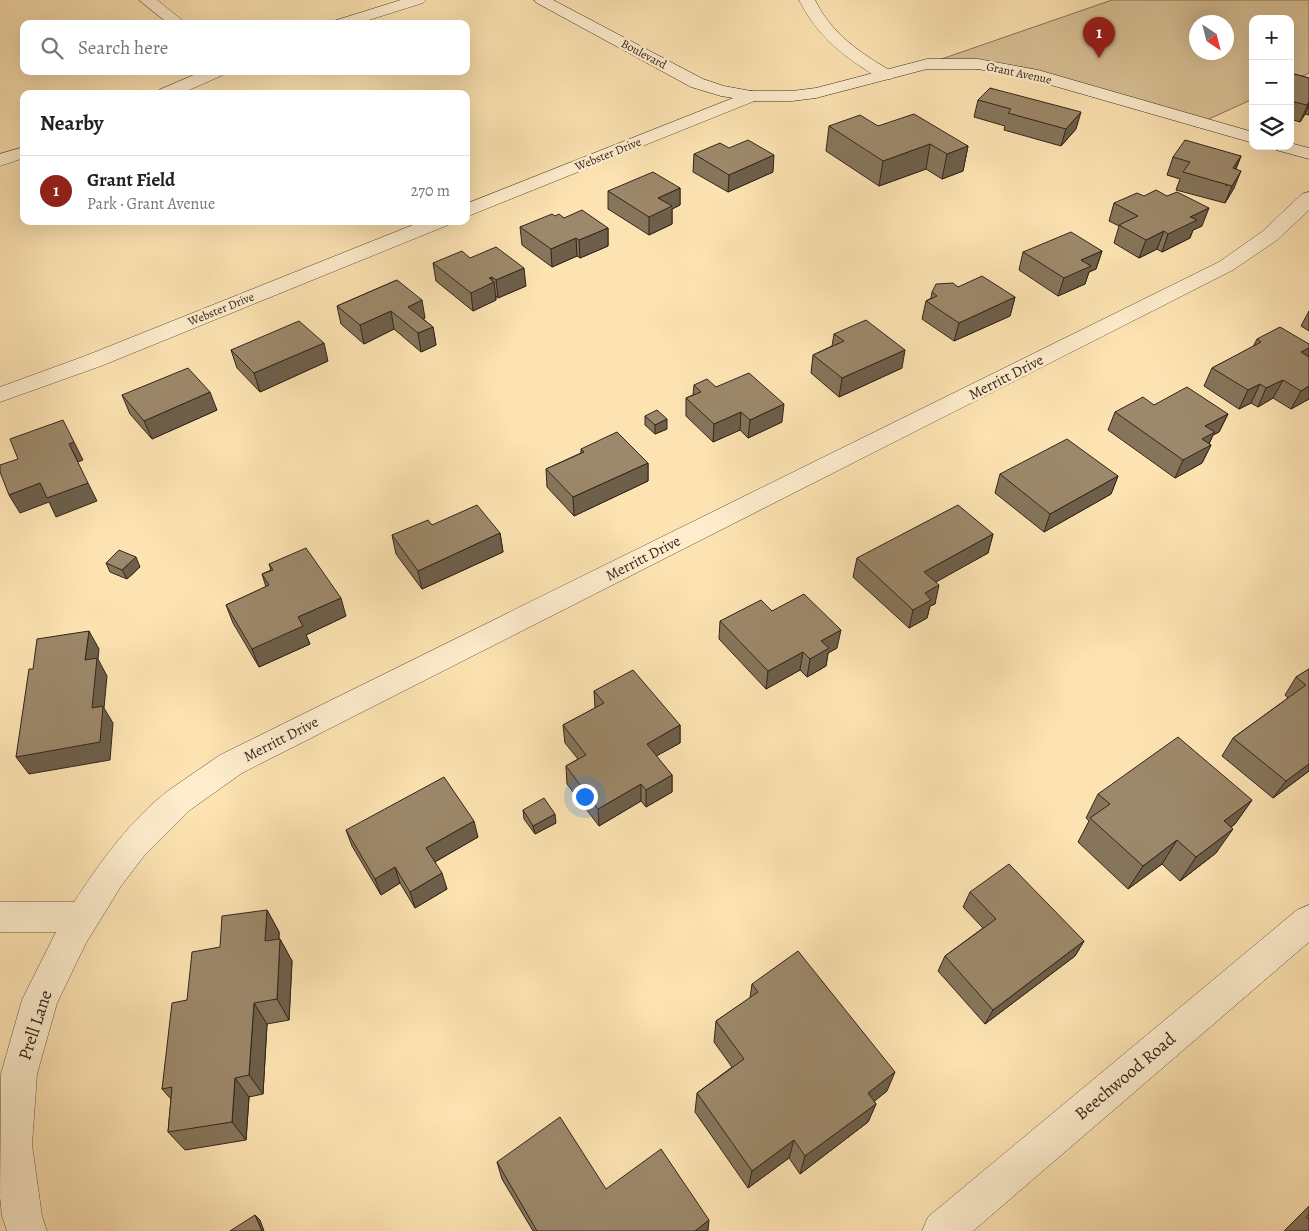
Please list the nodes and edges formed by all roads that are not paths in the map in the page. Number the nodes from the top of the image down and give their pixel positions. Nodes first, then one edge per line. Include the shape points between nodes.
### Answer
1 (148, 0) edge
2 (418, 0) edge
3 (542, 0) edge
4 (807, 0) edge
5 (174, 20) edge
6 (351, 20) edge
7 (208, 75) edge
8 (885, 75) junction
9 (175, 90) edge
10 (750, 96) junction
11 (1249, 137) edge
12 (1294, 150) edge
13 (20, 153) edge
14 (1309, 154) edge
15 (0, 160) edge
16 (1309, 198) edge
17 (470, 209) edge
18 (431, 225) edge
19 (0, 395) edge
20 (0, 917) edge
21 (85, 917) junction
22 (1309, 921) edge
23 (28, 1231) edge
24 (942, 1231) edge

1 - 5 street
2 - 6 street
3 - 10 street, Boulevard via 697,82 721,91
4 - 8 street via 827,34 848,52
7 - 9 street
8 - 10 street, Grant Avenue via 816,94
8 - 11 street, Grant Avenue via 941,63 1006,68
10 - 17 street, Webster Drive
12 - 14 street
13 - 15 street
16 - 21 street, Merritt Drive via 1292,218 1260,245 1226,266 231,764 179,801 133,846
18 - 19 street, Webster Drive
20 - 21 street
21 - 23 street, Prell Lane via 74,932 40,1000 19,1074 13,1145 22,1216
22 - 24 street, Beechwood Road

